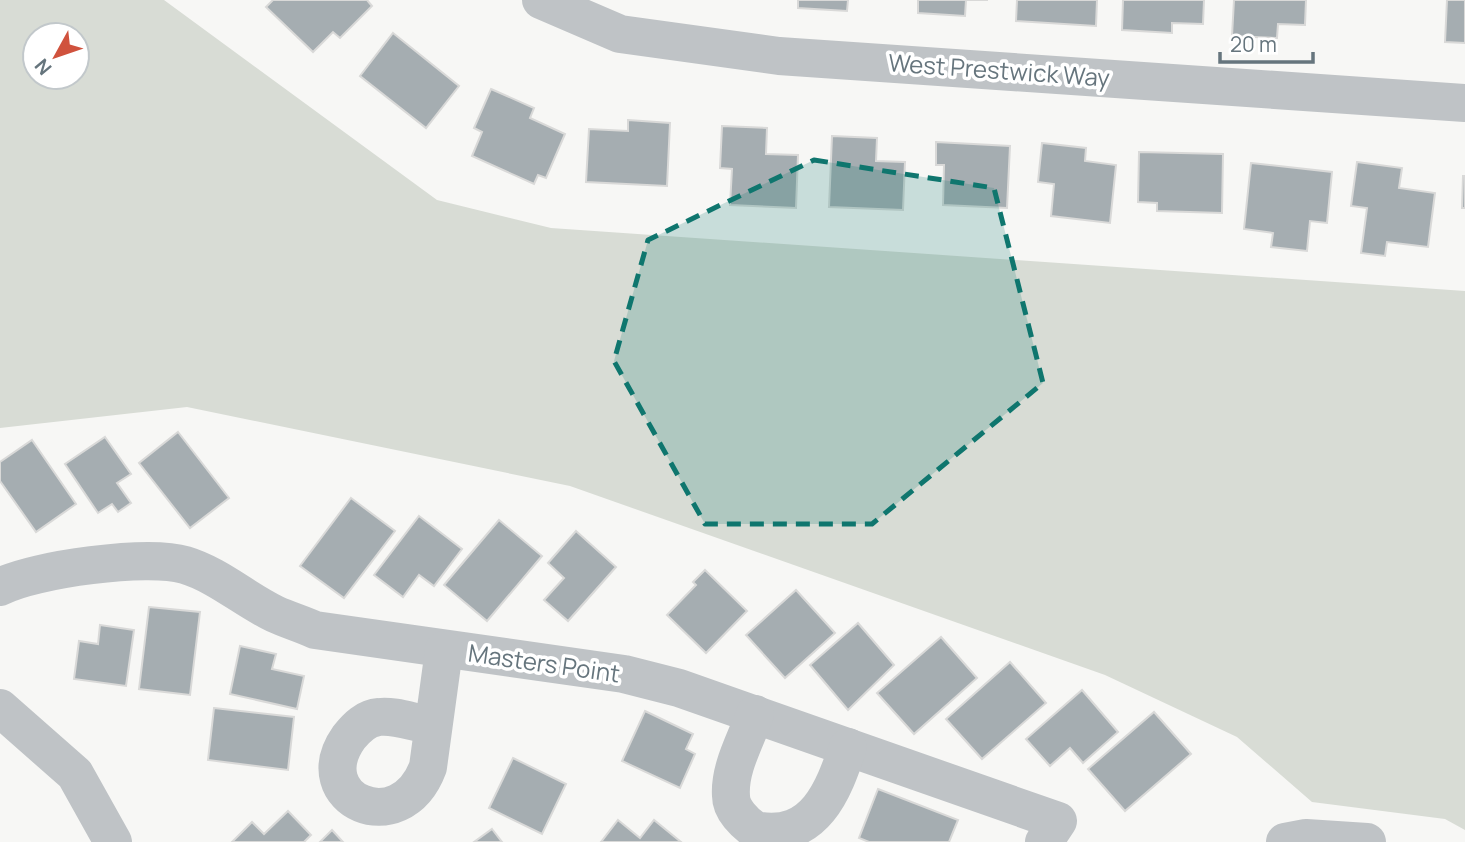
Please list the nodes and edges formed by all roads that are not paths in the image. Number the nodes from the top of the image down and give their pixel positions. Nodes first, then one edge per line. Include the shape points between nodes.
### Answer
1 (541, 0) edge
2 (1465, 103) edge
3 (0, 587) edge
4 (444, 650) junction
5 (0, 708) edge
6 (755, 714) junction
7 (432, 725) dead end
8 (848, 747) junction
9 (1299, 841) edge
10 (113, 842) edge
11 (1044, 842) edge
12 (1367, 842) edge

1 - 2 street, West Prestwick Way via 620,34 779,56
3 - 4 street, Masters Point via 53,572 146,560 184,565 315,630
4 - 6 street, Masters Point via 624,674
4 - 7 street
5 - 10 street via 75,774
6 - 8 street, Masters Point
6 - 8 street via 732,771 731,800 744,823 767,838 794,839 818,823 831,801
8 - 11 street, Masters Point via 1058,821
9 - 12 street

